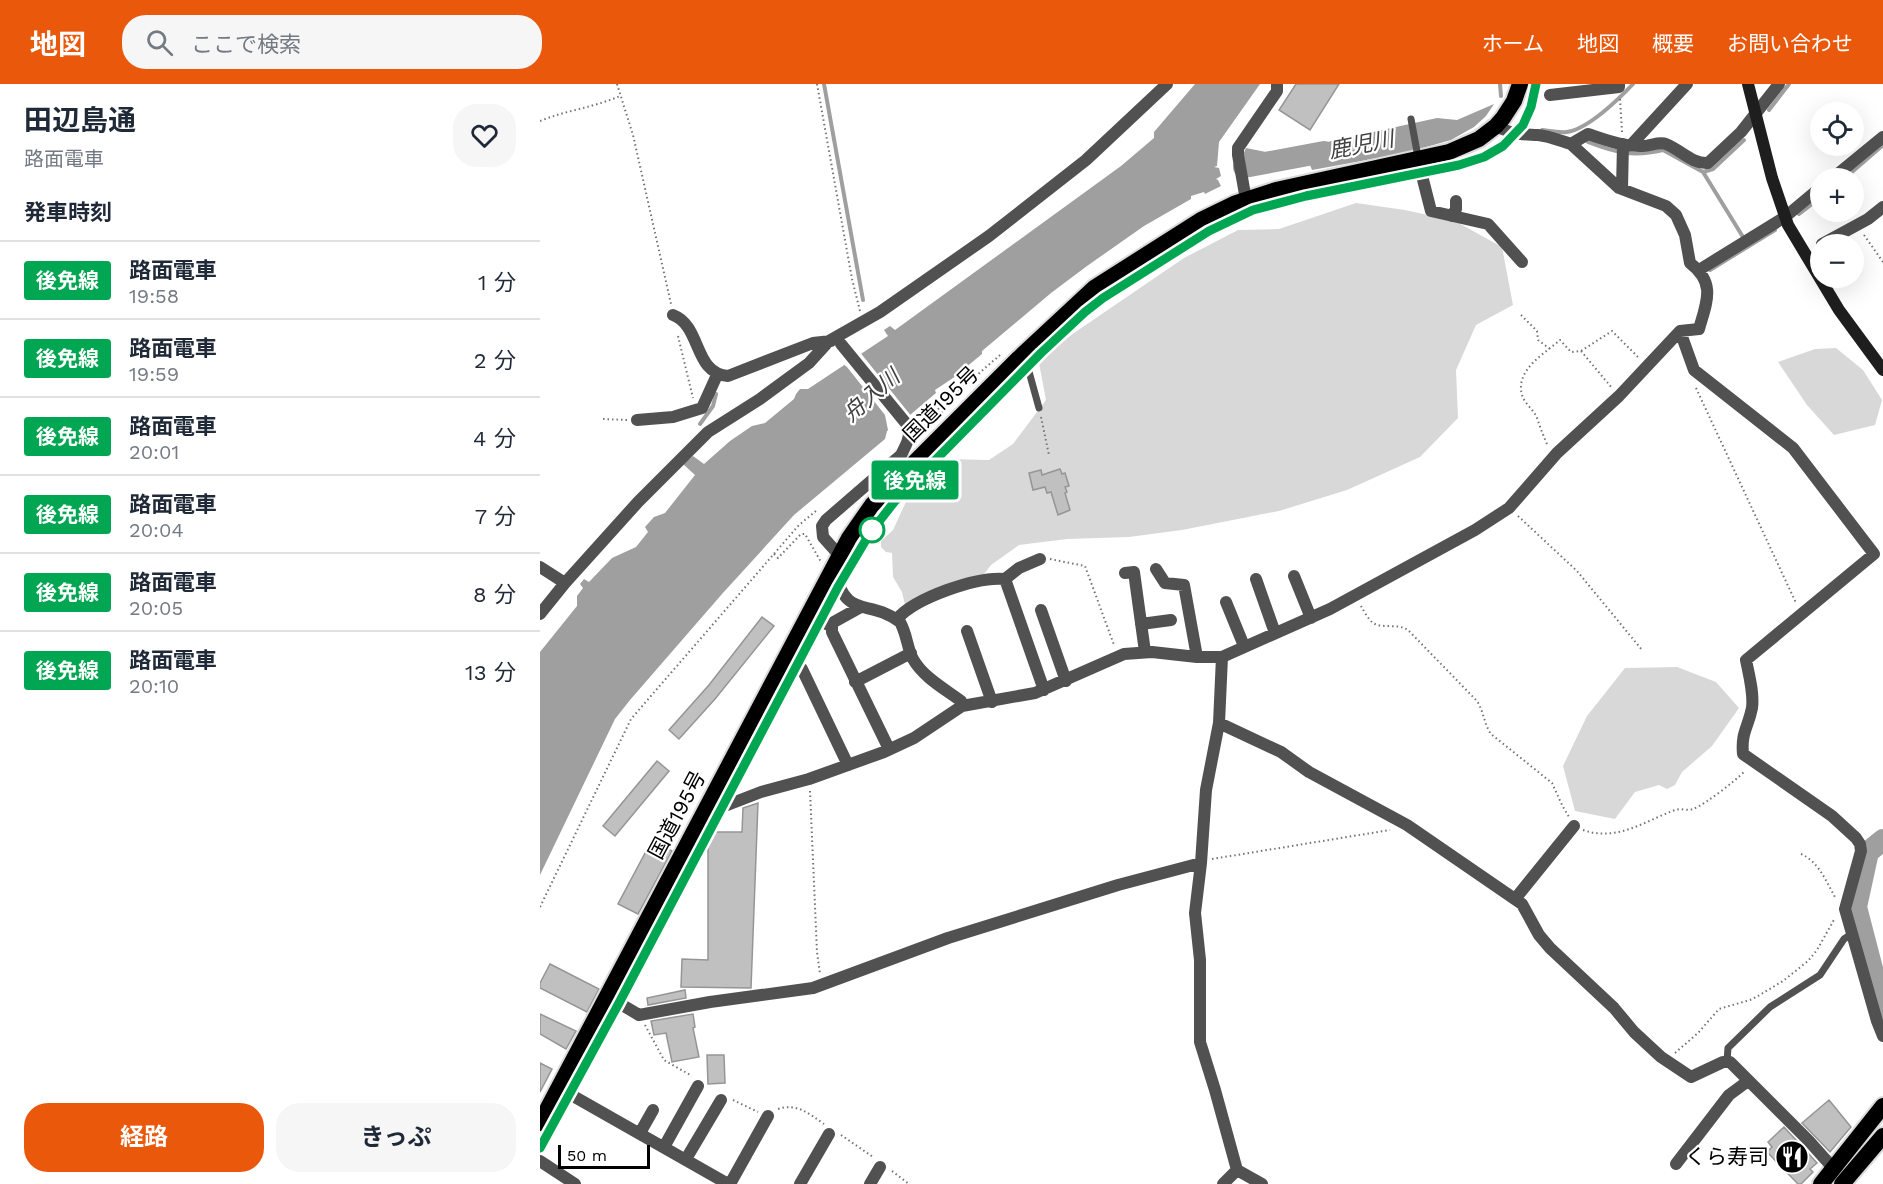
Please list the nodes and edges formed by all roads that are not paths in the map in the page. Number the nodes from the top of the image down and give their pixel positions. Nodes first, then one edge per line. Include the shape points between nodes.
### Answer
1 (1167, 84) edge
2 (1276, 84) edge
3 (1520, 84) edge
4 (1619, 84) edge
5 (1687, 84) edge
6 (1748, 84) edge
7 (1779, 84) edge
8 (1550, 94) dead end
9 (1754, 115) junction
10 (1411, 119) dead end
11 (1496, 126) junction
12 (1883, 137) edge
13 (1571, 144) junction
14 (1627, 144) junction
15 (1418, 153) junction
16 (1845, 168) edge
17 (1622, 189) junction
18 (1810, 196) edge
19 (1246, 200) junction
20 (1456, 201) dead end
21 (1883, 207) edge
22 (1452, 216) junction
23 (1785, 217) junction
24 (1841, 234) edge
25 (1810, 250) edge
26 (1804, 253) junction
27 (1522, 262) dead end
28 (1699, 270) junction
29 (673, 315) road end
30 (1680, 331) junction
31 (835, 342) junction
32 (1019, 358) junction
33 (1883, 370) edge
34 (717, 375) junction
35 (1039, 408) road end
36 (637, 420) road end
37 (1040, 559) road end
38 (833, 565) junction
39 (540, 567) edge
40 (1156, 569) dead end
41 (1125, 573) dead end
42 (1294, 576) dead end
43 (1005, 579) junction
44 (1256, 579) dead end
45 (565, 583) junction
46 (1226, 602) dead end
47 (540, 603) edge
48 (859, 608) junction
49 (1041, 610) dead end
50 (540, 614) edge
51 (808, 616) junction
52 (1311, 618) junction
53 (897, 620) junction
54 (1172, 620) dead end
55 (1141, 624) junction
56 (831, 626) junction
57 (967, 631) dead end
58 (1275, 633) junction
59 (1244, 646) junction
60 (1145, 652) junction
61 (911, 653) junction
62 (1197, 657) junction
63 (1222, 657) junction
64 (785, 659) junction
65 (1066, 681) junction
66 (855, 682) junction
67 (1044, 690) junction
68 (992, 702) junction
69 (962, 706) junction
70 (1219, 723) junction
71 (889, 749) junction
72 (848, 765) junction
73 (704, 814) junction
74 (1574, 826) road end
75 (1201, 864) junction
76 (1515, 900) junction
77 (1853, 933) junction
78 (607, 996) junction
79 (1883, 1036) edge
80 (1727, 1061) junction
81 (1748, 1081) junction
82 (698, 1086) dead end
83 (559, 1088) junction
84 (721, 1100) dead end
85 (1883, 1106) edge
86 (653, 1110) dead end
87 (768, 1116) dead end
88 (540, 1123) edge
89 (640, 1133) junction
90 (829, 1134) dead end
91 (1883, 1136) edge
92 (664, 1147) junction
93 (686, 1160) junction
94 (540, 1161) edge
95 (1676, 1164) dead end
96 (880, 1167) dead end
97 (1237, 1170) junction
98 (1838, 1177) edge
99 (575, 1184) edge
100 (729, 1184) edge
101 (800, 1184) edge
102 (870, 1184) edge
103 (1223, 1184) edge
104 (1262, 1184) edge
105 (1821, 1184) edge

1 - 31 street via 1055,185 944,269
2 - 19 street via 1277,91 1238,148
3 - 11 highway, 国道195号 via 1514,101
4 - 8 street
5 - 14 street
6 - 9 main road
7 - 9 street
9 - 14 street via 1728,147 1708,163 1699,163 1661,143
9 - 23 main road
10 - 15 lane
11 - 13 street via 1515,134 1539,135
11 - 15 highway, 国道195号 via 1466,146
12 - 16 street
13 - 14 street via 1588,134
13 - 17 street
14 - 17 street
15 - 19 highway, 国道195号
15 - 22 street via 1431,211
17 - 28 street via 1666,206 1676,214 1690,263
18 - 23 street
19 - 32 highway, 国道195号 via 1201,220 1094,288
20 - 22 street
21 - 24 street
22 - 27 street via 1488,224
23 - 26 main road
23 - 28 street
25 - 26 street
26 - 33 main road
28 - 30 street via 1708,297 1698,329
29 - 34 street via 681,318 706,365
30 - 52 street via 1554,457 1509,508
30 - 77 street via 1694,370 1793,448 1874,554 1746,660 1752,705 1742,737 1743,754 1832,816 1860,844 1845,909
31 - 34 street via 813,343 728,376
31 - 38 street via 909,428 909,441 901,455 826,519 823,537
31 - 45 street via 760,399 708,432
32 - 35 lane via 1028,368
32 - 38 highway, 国道195号 via 872,505
34 - 36 street via 702,408 672,417
37 - 43 street
38 - 48 street via 838,587
38 - 51 highway, 国道195号
39 - 45 street
40 - 62 street via 1166,583 1184,585
41 - 55 street via 1134,572
42 - 52 street
43 - 53 street via 958,586 922,601
43 - 67 street
44 - 58 street
45 - 47 street
45 - 50 street
46 - 59 street
48 - 53 street via 873,609
48 - 56 street
49 - 65 street
51 - 56 street
51 - 64 highway, 国道195号
52 - 58 street
53 - 61 street
54 - 55 street
55 - 60 street
56 - 66 street
57 - 68 street
58 - 59 street
59 - 63 street
60 - 62 street
60 - 65 street via 1118,656
61 - 66 street
61 - 69 street via 923,672 961,701
62 - 63 street
63 - 70 street
64 - 72 street via 802,669
64 - 73 highway, 国道195号
65 - 67 street
66 - 71 street
67 - 68 street
68 - 69 street
69 - 71 street via 914,738
70 - 75 street via 1206,790
70 - 76 street via 1281,752 1309,772 1406,824
71 - 72 street
72 - 73 street
73 - 78 highway, 国道195号
74 - 76 street
75 - 78 street via 1118,885 948,938 821,985 639,1015
75 - 97 street via 1195,913 1200,960 1200,1042
76 - 80 street via 1522,904 1550,948 1666,1061 1691,1077
77 - 79 street
77 - 80 lane via 1844,939 1820,975 1770,1007 1728,1048
78 - 83 highway, 国道195号
80 - 81 street
81 - 95 street via 1729,1095
81 - 98 street via 1809,1141
82 - 92 street
83 - 88 highway, 国道195号
83 - 89 street
84 - 93 street
85 - 98 highway
86 - 89 street
87 - 100 street
89 - 92 street
90 - 101 street
91 - 98 highway
92 - 93 street
93 - 100 street
94 - 99 street
96 - 102 street
97 - 103 street
97 - 104 street
98 - 105 highway

